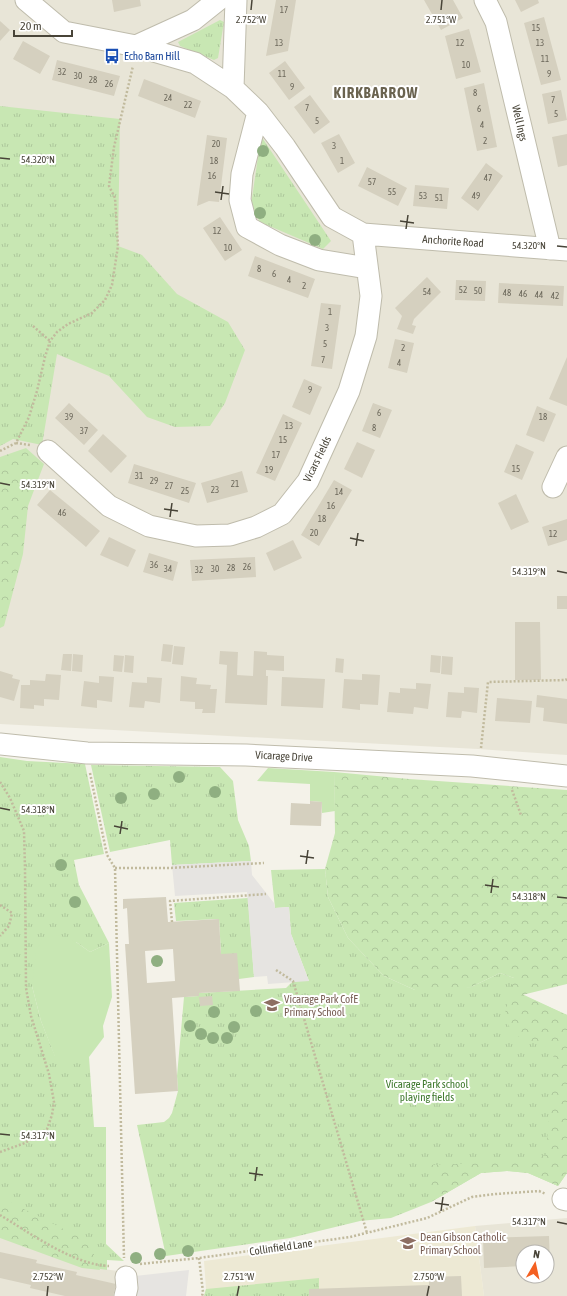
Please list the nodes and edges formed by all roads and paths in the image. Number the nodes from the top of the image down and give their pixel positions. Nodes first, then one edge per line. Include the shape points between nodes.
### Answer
1 (26, 0) edge
2 (218, 0) edge
3 (236, 0) edge
4 (485, 0) edge
5 (136, 46) junction
6 (233, 88) junction
7 (258, 112) junction
8 (363, 234) junction
9 (558, 249) edge
10 (367, 268) junction
11 (33, 326) dead end
12 (50, 341) junction
13 (0, 451) edge
14 (48, 451) dead end
15 (567, 456) edge
16 (553, 487) dead end
17 (567, 678) edge
18 (0, 744) edge
19 (87, 753) junction
20 (481, 754) dead end
21 (567, 776) edge
22 (0, 782) edge
23 (264, 863) dead end
24 (115, 868) junction
25 (266, 894) dead end
26 (0, 905) edge
27 (172, 922) dead end
28 (0, 936) edge
29 (276, 970) dead end
30 (0, 1152) edge
31 (565, 1199) edge
32 (0, 1215) edge
33 (367, 1232) junction
34 (199, 1258) junction
35 (126, 1273) edge
36 (202, 1296) edge

1 - 5 street via 64,32
2 - 5 street via 193,20
3 - 6 street
4 - 9 street, Well Ings via 496,22
5 - 6 street via 195,63
5 - 12 path via 114,147 109,186 115,198 118,246 112,285 104,300 92,313 68,324
6 - 7 street
7 - 8 street via 332,217
7 - 10 street via 242,174 240,200 247,227 280,245 319,260
8 - 9 street, Anchorite Road
8 - 10 street, Vicars Fields
10 - 14 street, Vicars Fields via 371,296 366,336 349,391 308,481 282,514 230,535 196,536 149,526 109,506
11 - 12 path
12 - 13 path via 29,417 16,443
15 - 16 street
17 - 20 path via 488,682
18 - 19 street, Vicarage Drive
19 - 21 street, Vicarage Drive via 272,756 472,766
19 - 24 path via 108,855
22 - 30 path via 24,831 26,988 54,1102 47,1129 25,1143
23 - 24 path
24 - 35 path
25 - 27 path via 170,901
26 - 28 path via 12,913 9,926
29 - 33 path via 293,981
31 - 33 path, Collinfield Lane via 539,1191 472,1197 427,1218
32 - 35 path, Collinfield Lane via 72,1257
33 - 34 path, Collinfield Lane via 350,1237
34 - 35 path, Collinfield Lane
34 - 36 path

